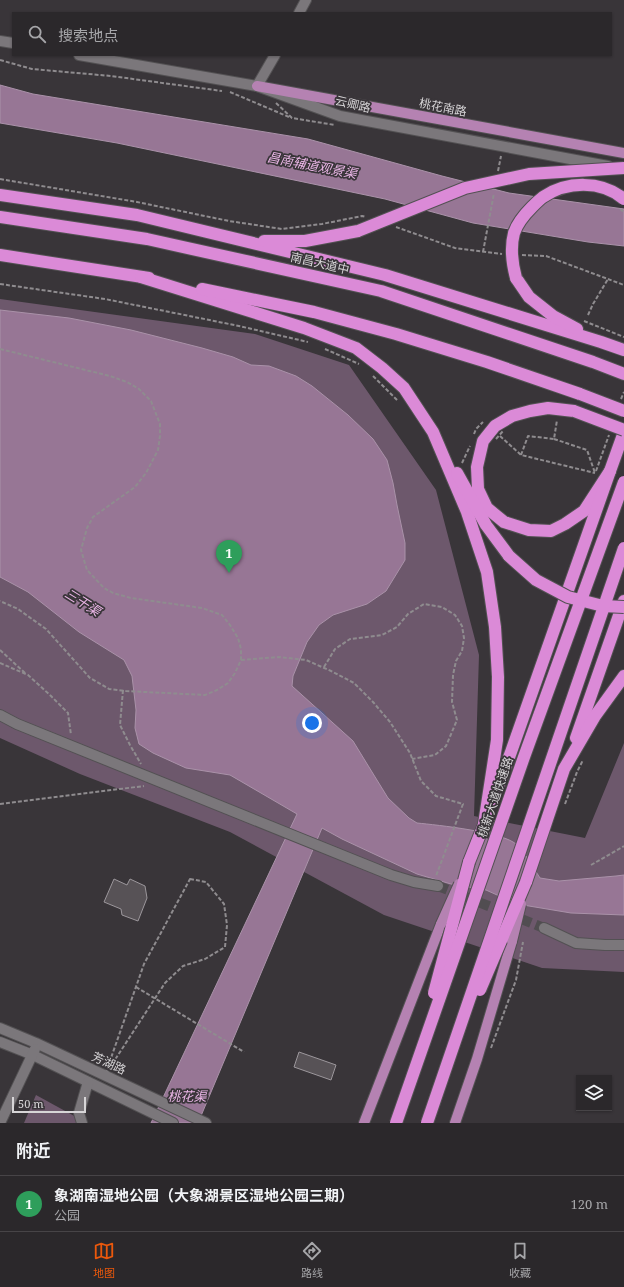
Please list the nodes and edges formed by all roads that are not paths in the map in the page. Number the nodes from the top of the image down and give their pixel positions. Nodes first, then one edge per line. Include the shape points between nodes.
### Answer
1 (306, 0) edge
2 (300, 12) edge
3 (0, 41) edge
4 (12, 43) edge
5 (85, 56) edge
6 (274, 56) edge
7 (257, 86) junction
8 (624, 153) edge
9 (624, 169) edge
10 (0, 194) edge
11 (621, 203) edge
12 (137, 215) junction
13 (0, 217) edge
14 (0, 255) edge
15 (141, 277) junction
16 (601, 342) junction
17 (624, 350) edge
18 (624, 374) edge
19 (623, 405) edge
20 (624, 431) edge
21 (434, 432) junction
22 (610, 471) junction
23 (624, 482) edge
24 (624, 548) edge
25 (624, 600) edge
26 (624, 607) edge
27 (624, 676) edge
28 (0, 715) edge
29 (564, 769) junction
30 (484, 824) junction
31 (469, 862) junction
32 (526, 882) junction
33 (436, 886) tunnel mouth
34 (544, 928) tunnel mouth
35 (624, 945) edge
36 (0, 1028) edge
37 (0, 1042) edge
38 (36, 1043) junction
39 (33, 1055) junction
40 (412, 1079) junction
41 (88, 1082) junction
42 (439, 1089) junction
43 (205, 1122) edge
44 (0, 1123) edge
45 (82, 1123) edge
46 (173, 1123) edge
47 (364, 1123) edge
48 (396, 1123) edge
49 (427, 1123) edge
50 (455, 1123) edge

1 - 2 street
3 - 4 street
5 - 7 street, 云卿路
6 - 7 street
7 - 8 main road, 桃花南路
7 - 9 street, 云卿路 via 340,116
9 - 12 highway, bridge via 529,174 465,188 358,231 305,242 261,241
10 - 12 highway
11 - 16 highway, bridge via 620,195 602,188 582,184 564,187 543,197 526,213 514,231 511,250 516,278 529,297 553,316
12 - 16 highway via 385,275
13 - 18 highway, 南昌大道中 via 147,239 381,291
14 - 15 highway
15 - 19 highway, bridge via 314,312 396,334 580,394
15 - 21 highway via 304,328 356,348 404,388
16 - 17 highway
20 - 22 highway
20 - 22 highway, bridge via 574,411 548,408 512,416 495,426 483,441 477,467 478,489 487,508 504,522 529,530 551,531 584,511
21 - 26 highway, bridge via 486,525 509,556 536,580 568,597 603,606
21 - 30 highway via 467,512 487,572 496,627 497,740
22 - 30 highway
23 - 40 highway, 桃新大道快速路, bridge via 524,757
24 - 42 highway, bridge
25 - 29 highway
27 - 29 highway via 595,716
28 - 33 street via 391,875
29 - 32 highway
30 - 31 highway
31 - 40 highway, bridge
31 - 47 main road, bridge via 441,924
32 - 42 highway, bridge
32 - 50 main road, bridge via 512,941
34 - 35 street via 576,943
36 - 38 street, 芳湖路
37 - 39 street
38 - 39 street
38 - 43 street, 芳湖路
39 - 41 street
39 - 44 street
40 - 48 highway, 桃新大道快速路, bridge
41 - 45 street via 79,1113
41 - 46 street
42 - 49 highway, bridge

